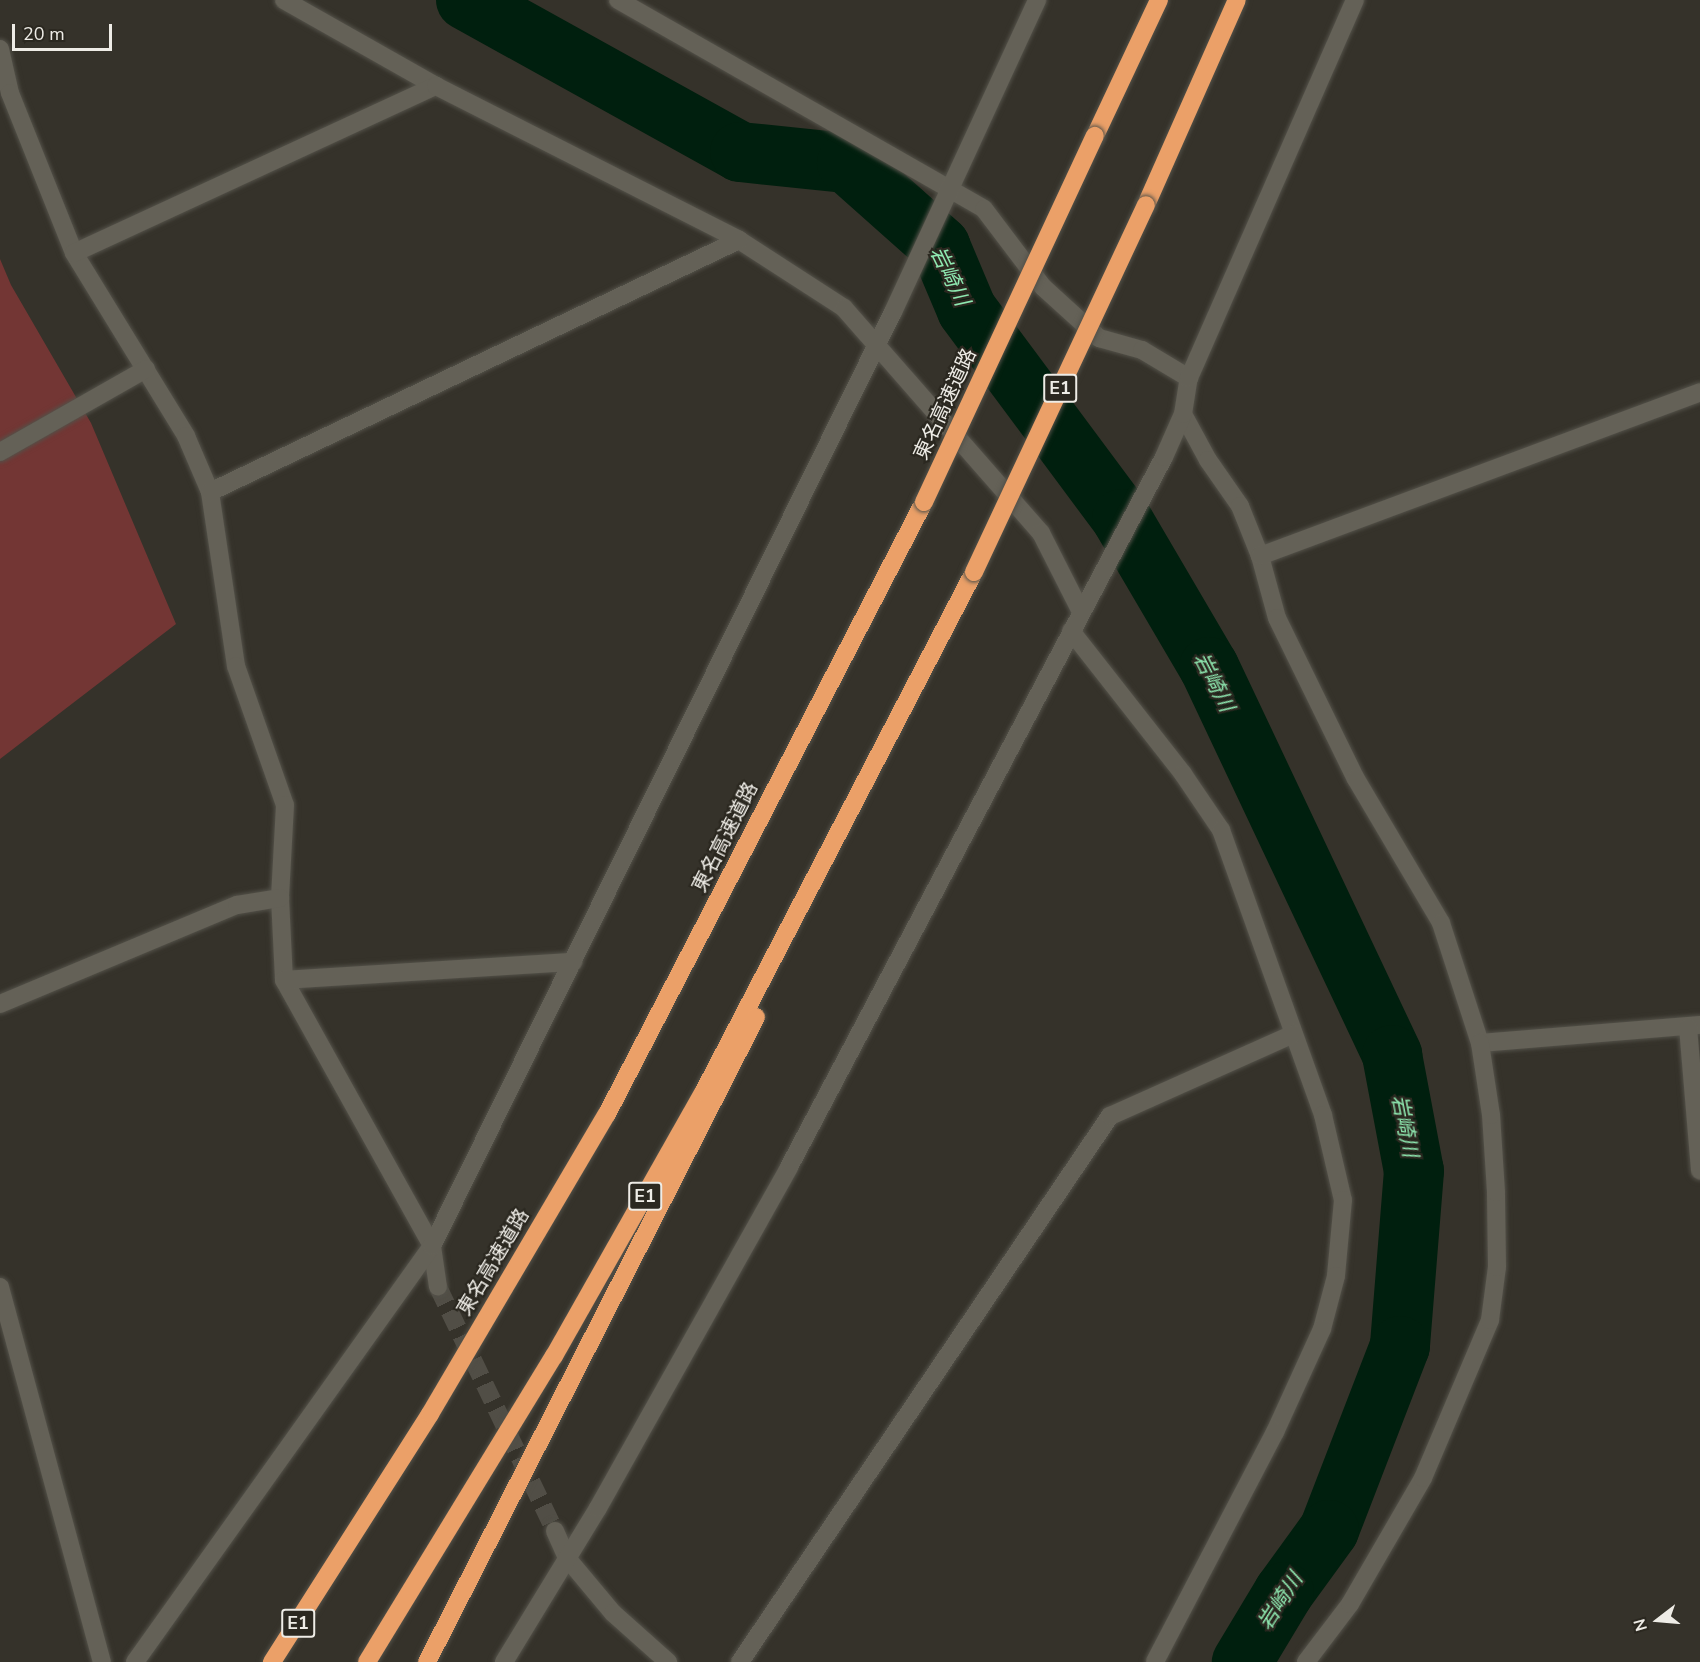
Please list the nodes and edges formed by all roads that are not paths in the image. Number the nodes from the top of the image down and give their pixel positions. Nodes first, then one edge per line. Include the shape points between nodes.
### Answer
1 (284, 0) edge
2 (618, 0) edge
3 (1037, 0) edge
4 (1159, 0) edge
5 (1237, 0) edge
6 (1355, 0) edge
7 (0, 49) edge
8 (436, 86) junction
9 (5, 94) edge
10 (949, 191) junction
11 (739, 240) junction
12 (74, 253) junction
13 (876, 344) junction
14 (146, 369) junction
15 (1189, 378) junction
16 (1700, 392) edge
17 (1183, 414) junction
18 (0, 452) edge
19 (210, 492) junction
20 (1260, 556) junction
21 (1081, 612) junction
22 (1071, 631) junction
23 (900, 718) junction
24 (280, 898) junction
25 (573, 962) junction
26 (284, 980) junction
27 (0, 1004) edge
28 (1694, 1026) edge
29 (1293, 1034) junction
30 (1480, 1042) junction
31 (1700, 1170) edge
32 (432, 1246) junction
33 (0, 1287) edge
34 (438, 1287) tunnel mouth
35 (555, 1531) tunnel mouth
36 (567, 1558) junction
37 (324, 1583) junction
38 (102, 1662) edge
39 (135, 1662) edge
40 (260, 1662) edge
41 (272, 1662) edge
42 (367, 1662) edge
43 (427, 1662) edge
44 (504, 1662) edge
45 (668, 1662) edge
46 (740, 1662) edge
47 (1155, 1662) edge
48 (1306, 1662) edge

1 - 8 street
2 - 10 street
3 - 10 street
4 - 37 highway, 東名高速道路 / E1, bridge via 924,502 607,1114 430,1414
5 - 23 highway, E1, bridge via 974,572
6 - 15 street
7 - 9 street
8 - 11 street
8 - 12 street
9 - 12 street
10 - 13 street
10 - 15 street via 984,209 1043,287 1099,338 1142,350
11 - 13 street via 844,308
11 - 19 street
12 - 14 street
13 - 21 street via 1041,533
13 - 25 street
14 - 18 street
14 - 19 street via 186,436
15 - 17 street
16 - 20 street
17 - 20 street via 1240,506
17 - 21 street
19 - 24 street via 236,666 285,805
20 - 30 street via 1277,618 1308,682 1356,779 1441,923
21 - 22 street
22 - 29 street via 1183,774 1221,830 1275,972
22 - 36 street via 789,1167
23 - 42 highway, E1 via 686,1123 554,1356
23 - 43 highway via 715,1104
24 - 26 street
24 - 27 street via 237,905
25 - 26 street
25 - 32 street
26 - 32 street
28 - 30 street
28 - 31 street
29 - 46 street via 1110,1116
29 - 47 street via 1323,1115 1343,1200 1336,1276 1322,1329 1280,1422
30 - 48 street via 1491,1115 1496,1192 1497,1267 1490,1320 1423,1478 1350,1604
32 - 34 street
32 - 39 street
33 - 38 street
35 - 36 street
36 - 44 street
36 - 45 street via 613,1613
37 - 40 highway
37 - 41 highway, 東名高速道路 / E1

